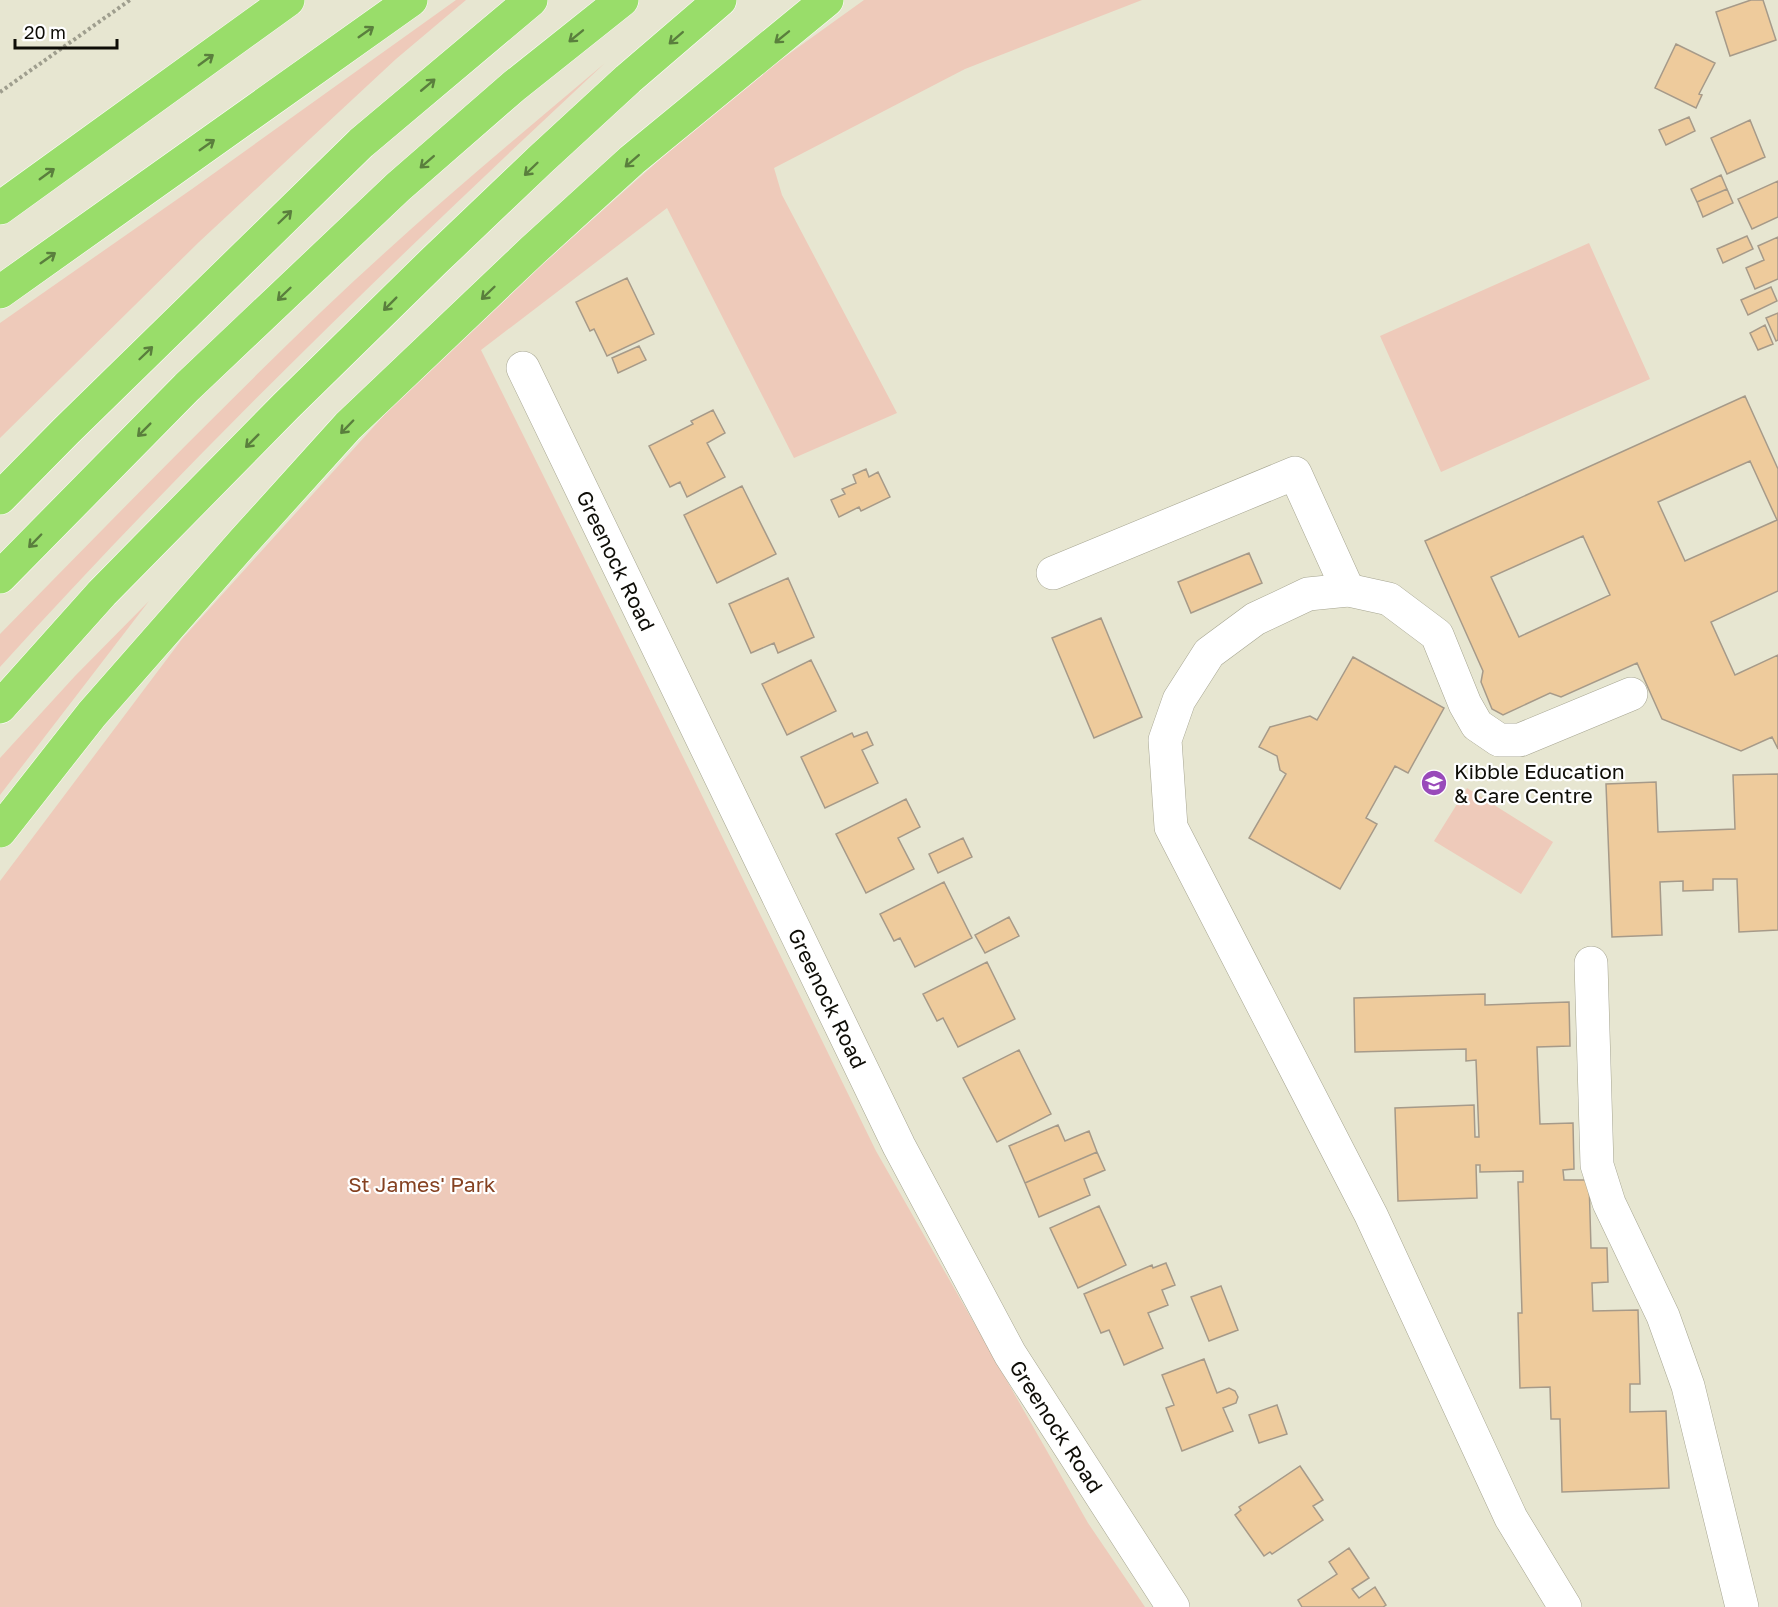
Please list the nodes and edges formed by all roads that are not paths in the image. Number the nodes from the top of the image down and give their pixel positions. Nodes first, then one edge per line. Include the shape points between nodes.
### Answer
1 (288, 0) edge
2 (411, 0) edge
3 (531, 0) edge
4 (622, 0) edge
5 (720, 0) edge
6 (827, 0) edge
7 (0, 208) edge
8 (0, 291) edge
9 (523, 368) dead end
10 (66, 431) junction
11 (0, 492) edge
12 (0, 498) edge
13 (1053, 573) dead end
14 (0, 577) edge
15 (1348, 590) junction
16 (1631, 694) dead end
17 (0, 707) edge
18 (0, 831) edge
19 (1591, 963) dead end
20 (1173, 1607) edge
21 (1565, 1607) edge
22 (1742, 1607) edge

7 -> 1 highway
8 -> 2 highway
10 -> 3 highway via 360,143
4 -> 14 highway via 514,86 398,187 188,387
5 -> 17 highway via 628,79 286,406 102,593
6 -> 18 highway via 632,160 348,426 92,714
9 - 20 street, Greenock Road via 899,1146 1010,1354
10 - 11 highway
10 - 12 highway
13 - 15 street via 1295,473
15 - 16 street via 1389,599 1437,635 1477,725 1499,740 1520,740
15 - 21 street via 1308,594 1255,619 1209,653 1179,699 1165,740 1172,827 1371,1215 1511,1518
19 - 22 street via 1597,1165 1609,1203 1663,1316 1688,1386

